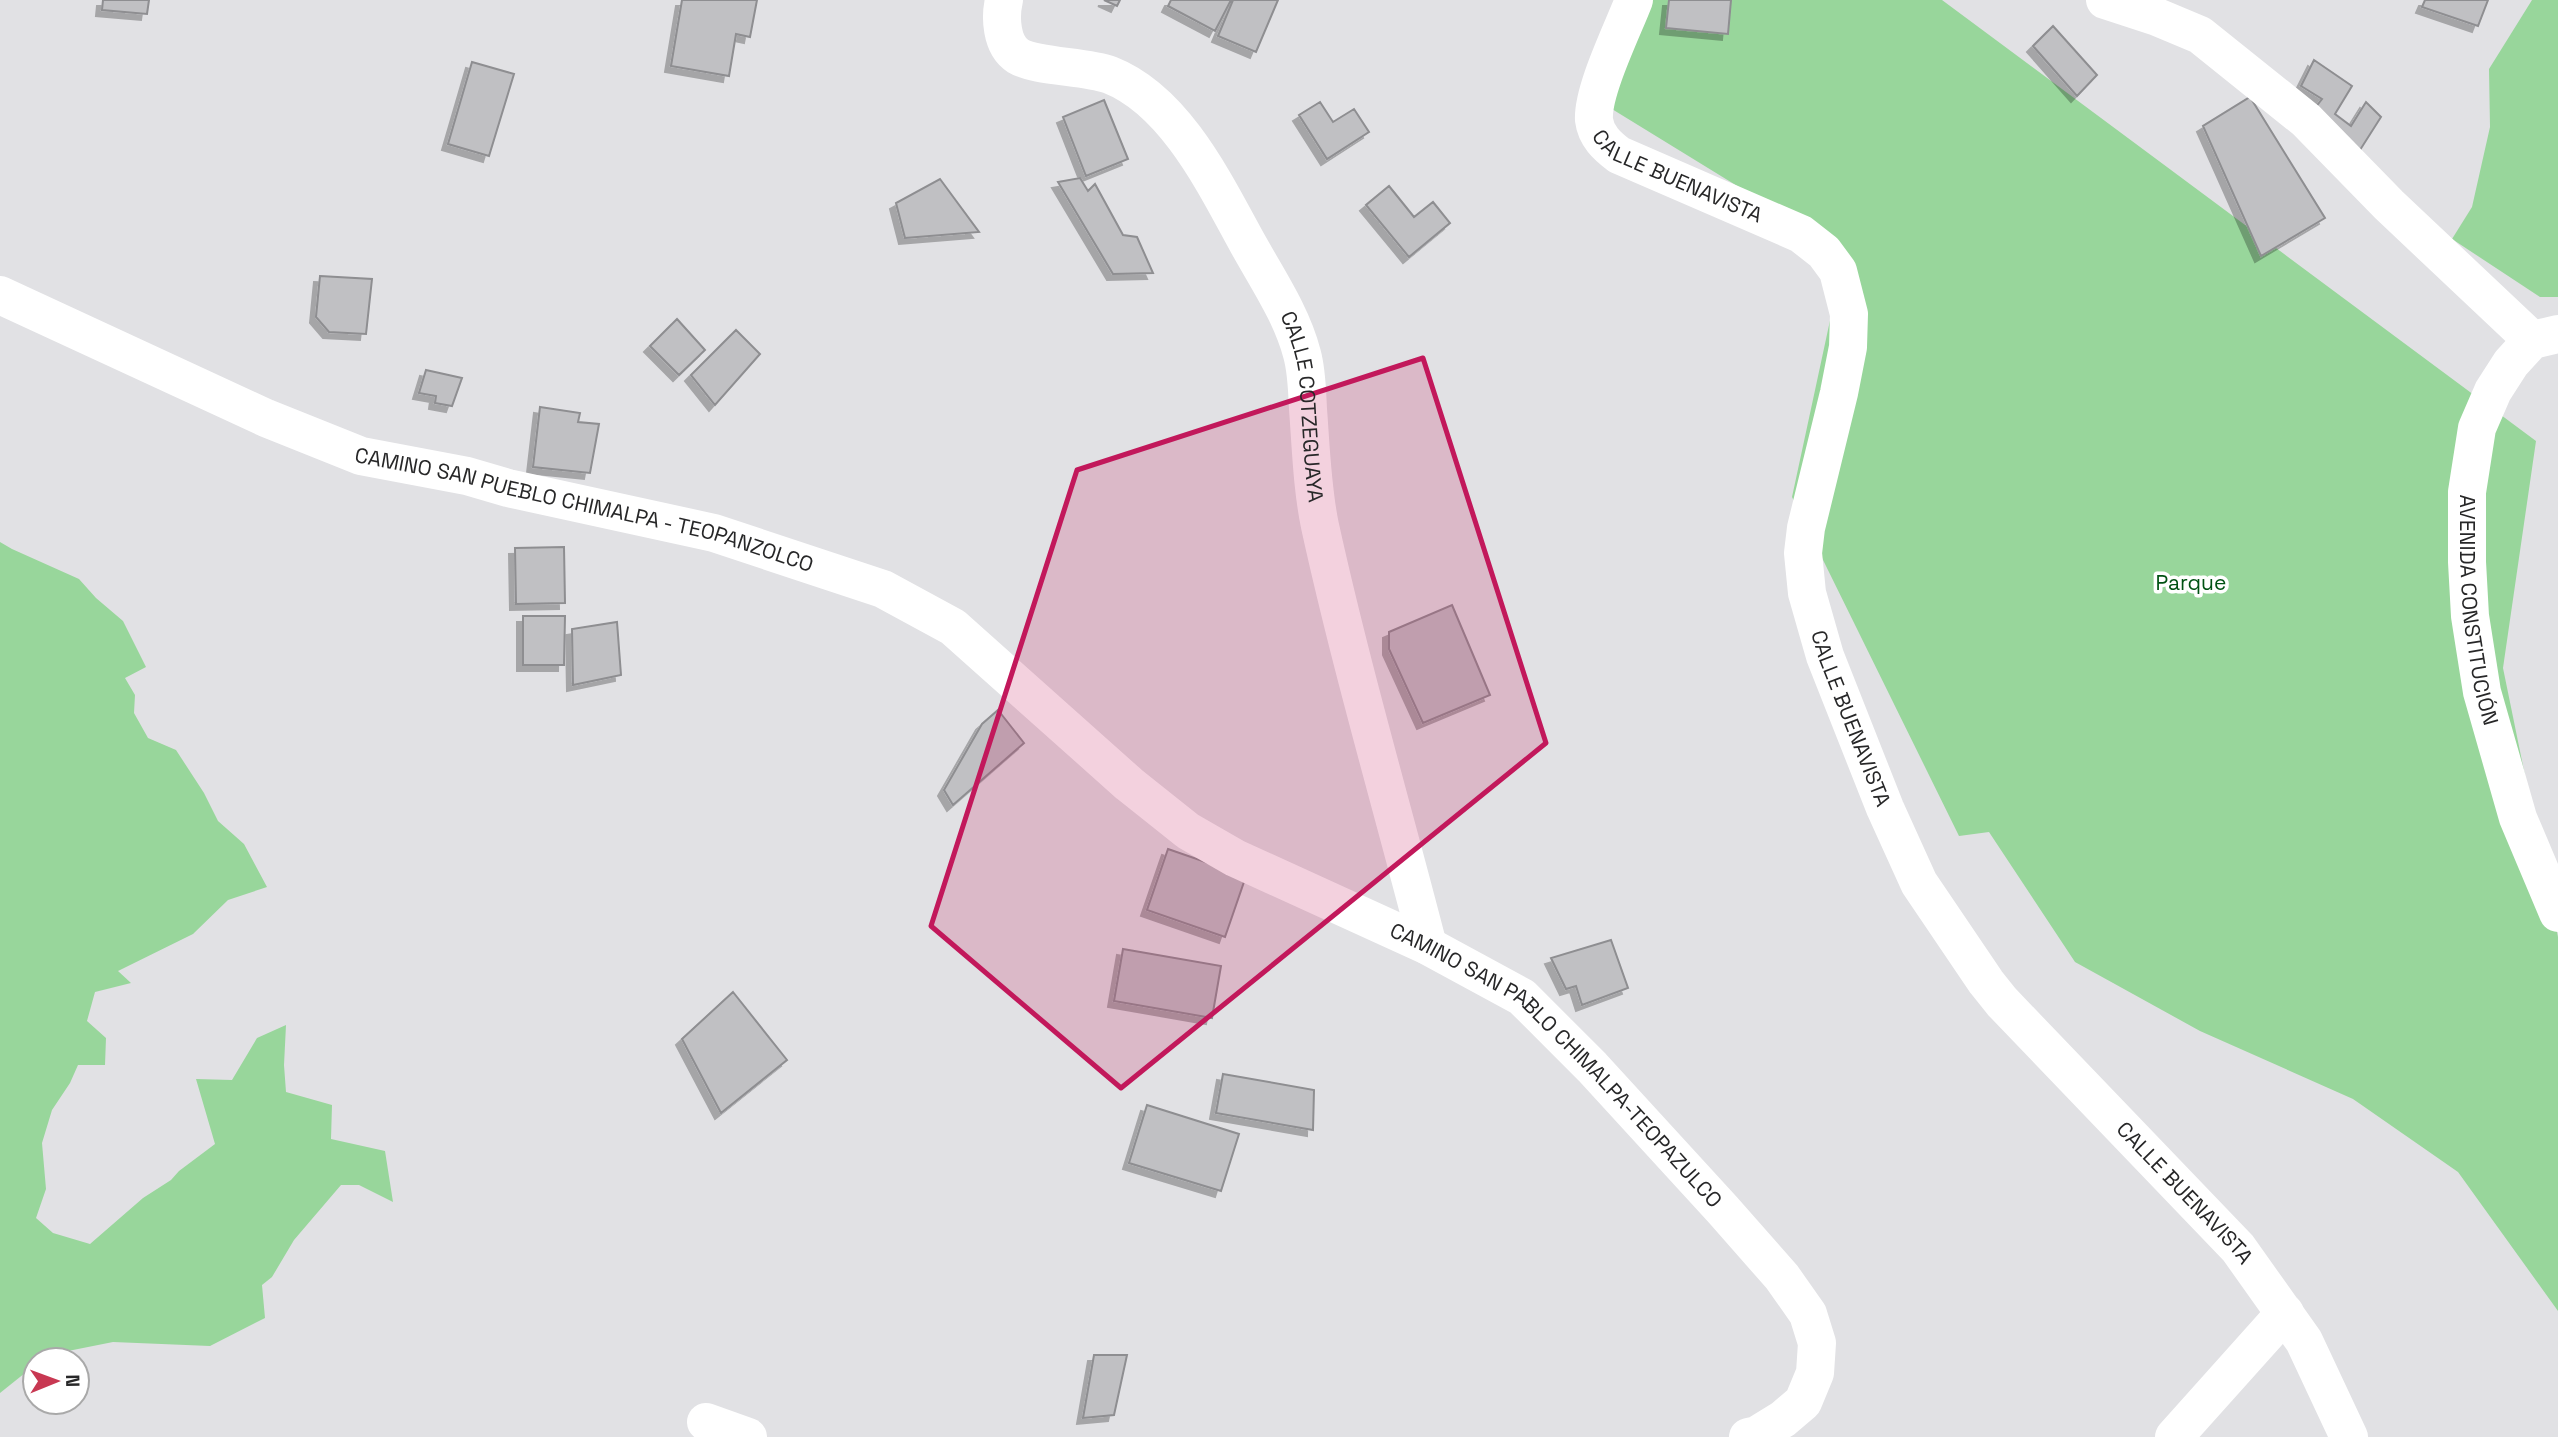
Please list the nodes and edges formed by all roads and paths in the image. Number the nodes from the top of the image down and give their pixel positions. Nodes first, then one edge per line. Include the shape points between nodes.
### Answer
1 (1004, 0) edge
2 (1634, 0) edge
3 (2105, 0) edge
4 (0, 295) edge
5 (2545, 337) edge
6 (1129, 784) joint
7 (2558, 913) edge
8 (1429, 946) junction
9 (2286, 1313) junction
10 (706, 1422) dead end
11 (748, 1437) edge
12 (1748, 1437) edge
13 (2174, 1437) edge
14 (2348, 1437) edge

1 - 8 street, CALLE COTZEGUAYA via 1003,30 1017,55 1109,75 1134,87 1168,118 1209,177 1292,324 1305,369 1319,521
2 - 9 street, CALLE BUENAVISTA via 1595,106 1594,120 1605,145 1801,234 1824,252 1838,271 1849,314 1848,347 1806,528 1807,593 1825,656 1919,883 2002,1002 2238,1248
3 - 5 street via 2200,35 2306,120 2389,205
4 - 6 street, CAMINO SAN PUEBLO CHIMALPA - TEOPANZOLCO via 267,418 361,456 714,533 883,589 953,626
5 - 7 street, AVENIDA CONSTITUCIÓN via 2511,363 2477,428 2467,492 2467,562 2482,692 2518,818
6 - 8 street, CAMINO SAN PABLO CHIMALPA-TEOPAZULCO via 1188,831 1235,858
8 - 12 street, CAMINO SAN PABLO CHIMALPA-TEOPAZULCO via 1522,997 1731,1220 1808,1314 1817,1343 1815,1373 1803,1402 1783,1419
9 - 13 street
9 - 14 street, CALLE BUENAVISTA via 2324,1381
10 - 11 street

